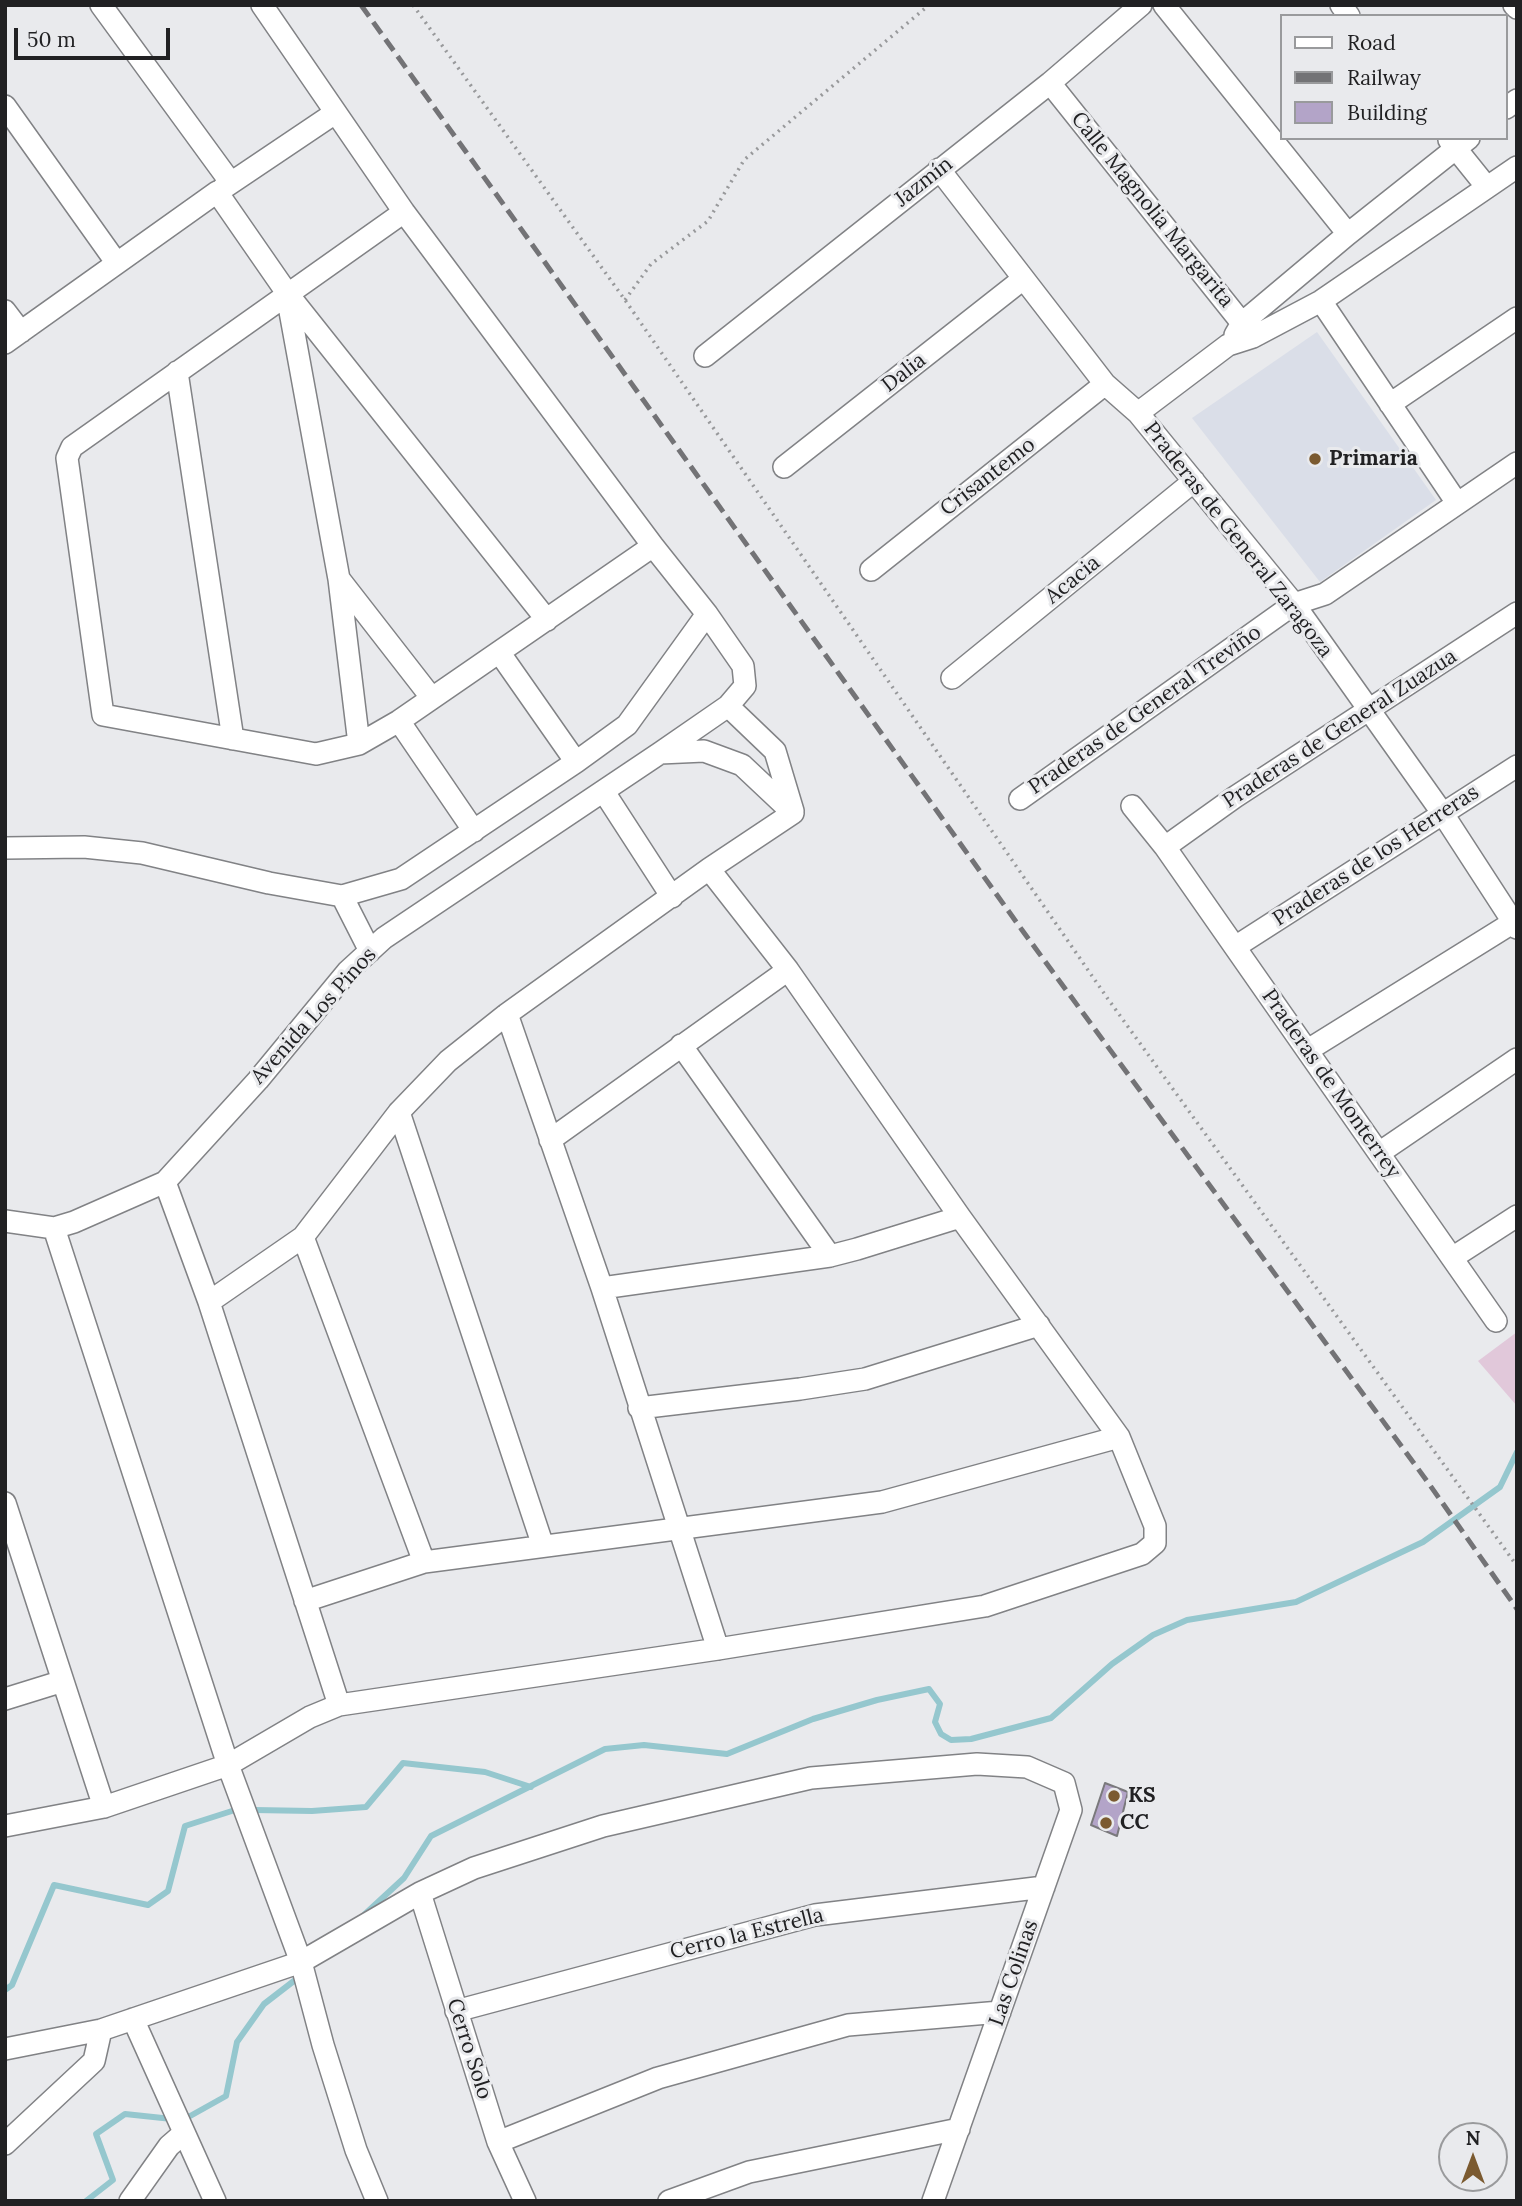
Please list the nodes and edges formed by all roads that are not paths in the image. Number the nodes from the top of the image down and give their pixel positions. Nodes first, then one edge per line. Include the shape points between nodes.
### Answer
1 (101, 5) edge
2 (262, 5) edge
3 (1141, 5) edge
4 (1164, 5) edge
5 (1050, 83) junction
6 (5, 106) edge
7 (335, 113) junction
8 (1458, 142) edge
9 (1517, 167) edge
10 (939, 169) junction
11 (1486, 186) junction
12 (224, 188) junction
13 (404, 212) junction
14 (1348, 234) junction
15 (116, 262) junction
16 (1023, 279) junction
17 (287, 293) junction
18 (1321, 301) junction
19 (5, 311) edge
20 (1517, 318) edge
21 (1248, 330) junction
22 (13, 338) edge
23 (705, 356) dead end
24 (177, 372) junction
25 (1105, 384) junction
26 (1390, 404) junction
27 (1138, 413) junction
28 (1517, 463) edge
29 (784, 467) dead end
30 (1194, 481) junction
31 (1457, 503) junction
32 (653, 546) junction
33 (871, 570) dead end
34 (339, 579) junction
35 (1294, 604) junction
36 (1517, 612) edge
37 (707, 614) junction
38 (547, 620) junction
39 (499, 652) junction
40 (952, 678) dead end
41 (431, 697) junction
42 (728, 706) junction
43 (1368, 710) junction
44 (398, 721) junction
45 (233, 739) junction
46 (359, 744) junction
47 (660, 753) junction
48 (576, 762) junction
49 (1517, 766) edge
50 (604, 792) junction
51 (1020, 799) dead end
52 (1132, 806) dead end
53 (793, 813) junction
54 (1443, 814) junction
55 (474, 831) junction
56 (1166, 847) junction
57 (5, 848) edge
58 (709, 869) junction
59 (342, 896) junction
60 (672, 897) junction
61 (1516, 923) edge
62 (1235, 947) junction
63 (370, 951) junction
64 (788, 970) junction
65 (507, 1014) junction
66 (681, 1045) junction
67 (1308, 1050) junction
68 (1517, 1059) edge
69 (400, 1112) junction
70 (550, 1140) junction
71 (1379, 1153) junction
72 (166, 1182) junction
73 (1517, 1216) edge
74 (960, 1217) junction
75 (5, 1221) edge
76 (54, 1228) junction
77 (303, 1237) junction
78 (830, 1255) junction
79 (1452, 1258) junction
80 (602, 1288) junction
81 (209, 1302) junction
82 (1496, 1321) dead end
83 (1039, 1325) junction
84 (639, 1408) junction
85 (1119, 1437) junction
86 (5, 1503) edge
87 (677, 1528) junction
88 (544, 1546) junction
89 (424, 1562) junction
90 (305, 1601) junction
91 (718, 1649) junction
92 (63, 1681) junction
93 (5, 1699) edge
94 (339, 1705) junction
95 (228, 1765) junction
96 (104, 1807) junction
97 (5, 1826) edge
98 (1044, 1886) junction
99 (420, 1894) junction
100 (301, 1962) junction
101 (456, 2011) junction
102 (1000, 2012) junction
103 (133, 2019) junction
104 (101, 2030) junction
105 (5, 2049) edge
106 (959, 2129) junction
107 (184, 2133) junction
108 (498, 2142) junction
109 (5, 2144) edge
110 (130, 2201) edge
111 (215, 2201) edge
112 (377, 2201) edge
113 (524, 2201) edge
114 (669, 2201) edge
115 (933, 2201) edge

1 - 12 street
2 - 7 street
3 - 5 street, Jazmín
4 - 14 street
5 - 10 street, Jazmín
5 - 21 street, Calle Magnolia Margarita
6 - 15 street
7 - 12 street
7 - 13 street
8 - 11 street
8 - 14 street
9 - 11 street
10 - 16 street, Praderas de General Zaragoza
10 - 23 street, Jazmín
11 - 18 street
12 - 15 street
12 - 17 street
13 - 17 street
13 - 32 street
14 - 21 street
15 - 22 street
16 - 25 street, Praderas de General Zaragoza
16 - 29 street, Dalia
17 - 24 street
17 - 34 street
17 - 38 street
18 - 21 street
18 - 26 street
19 - 22 street
20 - 26 street
21 - 27 street
24 - 45 street
24 - 45 street via 72,447 67,458 103,715
25 - 27 street, Praderas de General Zaragoza
25 - 33 street, Crisantemo
26 - 31 street
27 - 30 street, Praderas de General Zaragoza
28 - 31 street, Praderas de General Treviño
30 - 35 street, Praderas de General Zaragoza
30 - 40 street, Acacia
31 - 35 street, Praderas de General Treviño via 1325,594
32 - 37 street
32 - 38 street
34 - 41 street
34 - 46 street
35 - 43 street, Praderas de General Zaragoza
35 - 51 street, Praderas de General Treviño
36 - 43 street, Praderas de General Zuazua
37 - 42 street via 743,666 745,686
37 - 48 street via 627,725
38 - 39 street
39 - 41 street
39 - 48 street
41 - 44 street
42 - 47 street, Avenida Los Pinos
42 - 53 street via 775,751
43 - 54 street, Praderas de General Zaragoza
43 - 56 street, Praderas de General Zuazua
44 - 46 street
44 - 55 street
45 - 46 street via 316,754
47 - 50 street, Avenida Los Pinos
47 - 53 street via 704,751 741,765
48 - 55 street
49 - 54 street, Praderas de los Herreras
50 - 60 street
50 - 63 street, Avenida Los Pinos
52 - 56 street, Praderas de Monterrey
53 - 58 street
54 - 61 street, Praderas de General Zaragoza
54 - 62 street, Praderas de los Herreras
55 - 59 street via 401,879
56 - 62 street, Praderas de Monterrey
57 - 59 street via 142,852
58 - 60 street
58 - 64 street
59 - 63 street
60 - 65 street
61 - 67 street
62 - 67 street, Praderas de Monterrey
63 - 72 street, Avenida Los Pinos
64 - 66 street
64 - 74 street
65 - 69 street via 448,1060
65 - 70 street
66 - 70 street
66 - 78 street
67 - 71 street, Praderas de Monterrey
68 - 71 street
69 - 77 street
69 - 88 street
70 - 80 street
71 - 79 street, Praderas de Monterrey
72 - 76 street, Avenida Los Pinos
72 - 81 street
73 - 79 street
74 - 78 street
74 - 83 street
75 - 76 street, Avenida Los Pinos
76 - 95 street
77 - 81 street
77 - 89 street
78 - 80 street
79 - 82 street, Praderas de Monterrey
80 - 84 street
81 - 90 street
83 - 84 street via 865,1379
83 - 85 street
84 - 87 street
85 - 87 street via 882,1502
85 - 91 street via 1155,1526 1155,1543 1142,1554 985,1606
86 - 92 street
87 - 88 street
87 - 91 street
88 - 89 street
89 - 90 street
90 - 94 street
91 - 94 street
92 - 93 street
92 - 96 street
94 - 95 street
95 - 96 street
95 - 100 street
96 - 97 street
98 - 99 street, Las Colinas via 1072,1810 1064,1783 1027,1767 977,1764 811,1778 603,1826 474,1868
98 - 101 street, Cerro la Estrella via 815,1915
98 - 102 street, Las Colinas
99 - 100 street
99 - 101 street, Cerro Solo
100 - 103 street
100 - 112 street via 356,2150
101 - 108 street, Cerro Solo
102 - 106 street, Las Colinas
102 - 108 street via 848,2025 658,2078
103 - 104 street
103 - 107 street
104 - 105 street
104 - 109 street via 94,2061
106 - 114 street via 749,2172
106 - 115 street, Las Colinas
107 - 110 street via 169,2146
107 - 111 street
108 - 113 street, Cerro Solo

